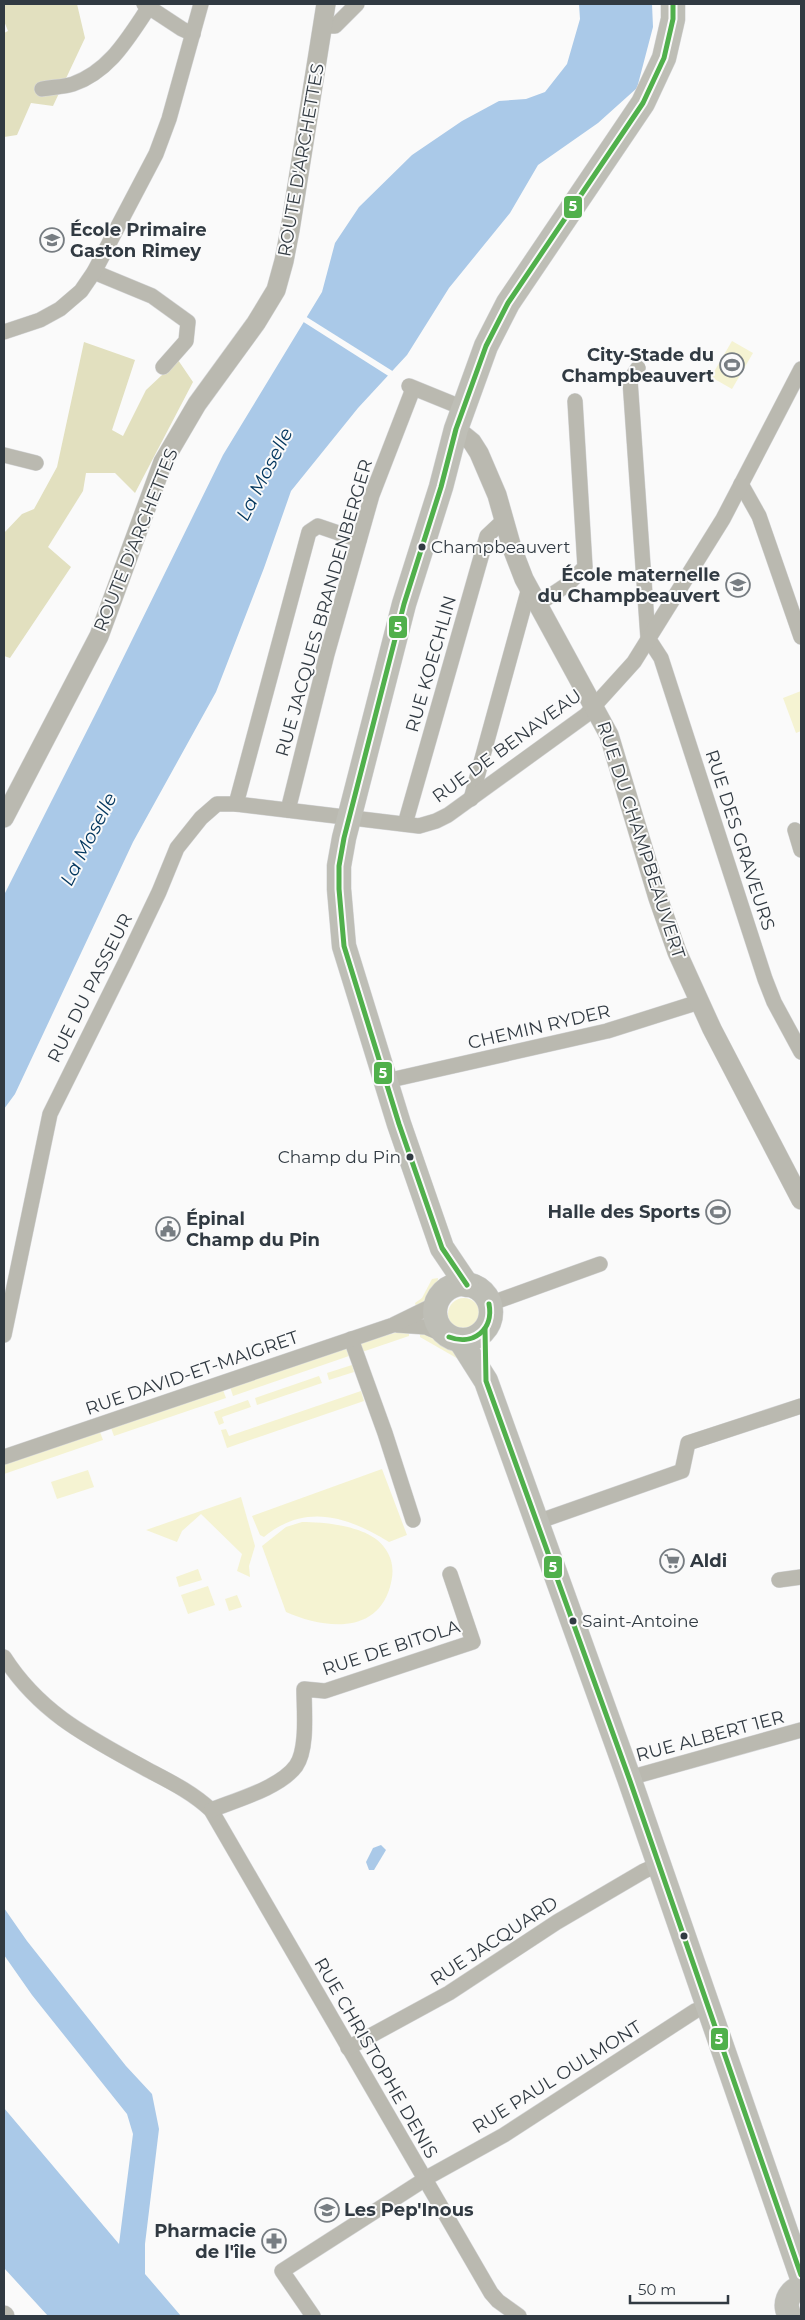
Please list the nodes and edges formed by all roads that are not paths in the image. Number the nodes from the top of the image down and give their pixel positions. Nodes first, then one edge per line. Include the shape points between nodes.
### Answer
1 (164, 4) edge
2 (201, 4) edge
3 (326, 4) edge
4 (357, 4) edge
5 (673, 4) edge
6 (146, 5) edge
7 (169, 20) junction
8 (323, 26) junction
9 (193, 34) junction
10 (42, 89) dead end
11 (94, 272) junction
12 (4, 332) edge
13 (163, 367) dead end
14 (638, 368) dead end
15 (801, 369) edge
16 (576, 400) dead end
17 (460, 419) junction
18 (4, 455) edge
19 (36, 462) dead end
20 (741, 484) junction
21 (504, 520) junction
22 (359, 540) junction
23 (529, 588) junction
24 (538, 604) junction
25 (801, 637) edge
26 (648, 638) junction
27 (595, 705) junction
28 (471, 799) junction
29 (236, 804) junction
30 (288, 810) junction
31 (4, 818) edge
32 (348, 818) junction
33 (405, 824) junction
34 (795, 830) dead end
35 (801, 850) edge
36 (699, 1002) junction
37 (801, 1052) edge
38 (386, 1081) junction
39 (801, 1197) edge
40 (600, 1264) dead end
41 (449, 1293) junction
42 (489, 1304) junction
43 (393, 1325) junction
44 (485, 1329) junction
45 (4, 1335) edge
46 (454, 1338) junction
47 (351, 1339) junction
48 (486, 1381) junction
49 (801, 1406) edge
50 (4, 1457) edge
51 (414, 1520) dead end
52 (536, 1522) junction
53 (450, 1574) dead end
54 (801, 1577) edge
55 (779, 1580) dead end
56 (4, 1657) edge
57 (801, 1730) edge
58 (629, 1778) junction
59 (211, 1810) junction
60 (658, 1865) junction
61 (708, 2006) junction
62 (348, 2048) junction
63 (426, 2180) junction
64 (801, 2275) edge
65 (801, 2287) edge
66 (784, 2313) edge
67 (313, 2316) edge
68 (519, 2316) edge

1 - 7 street
2 - 9 street
3 - 8 street, ROUTE D'ARCHETTES
4 - 8 street via 335,26
5 - 17 main road via 664,58 643,103 508,303 486,346
6 - 7 street
6 - 10 street via 119,52 96,74 72,84
7 - 9 street
8 - 31 street, ROUTE D'ARCHETTES via 290,230 276,290 197,404 163,462 99,636
9 - 11 street via 156,154
11 - 12 street via 81,291 60,308 40,320
11 - 13 street via 152,296 188,322 186,341
14 - 26 street via 630,380
15 - 20 street, RUE DE BENAVEAU
16 - 24 street via 585,567 568,584
17 - 21 street, RUE DU CHAMPBEAUVERT via 479,453
17 - 22 street, RUE JACQUES BRANDENBERGER via 411,388
17 - 32 main road via 404,604
18 - 19 street
20 - 25 street via 758,516
20 - 26 street, RUE DE BENAVEAU via 723,519
21 - 23 street, RUE DU CHAMPBEAUVERT
21 - 33 street, RUE KOECHLIN via 487,536
22 - 29 street via 318,526 310,532
22 - 30 street, RUE JACQUES BRANDENBERGER
23 - 24 street, RUE DU CHAMPBEAUVERT
23 - 28 street
24 - 27 street, RUE DU CHAMPBEAUVERT
26 - 27 street, RUE DE BENAVEAU via 634,662
26 - 37 street, RUE DES GRAVEURS via 661,658 765,979
27 - 28 street, RUE DE BENAVEAU
27 - 36 street, RUE DU CHAMPBEAUVERT via 618,759 668,925
28 - 33 street, RUE DE BENAVEAU via 436,821 419,826
29 - 30 street, RUE DU PASSEUR
29 - 45 street, RUE DU PASSEUR via 218,804 201,818 177,848 159,892 50,1114
30 - 32 street, RUE DU PASSEUR
32 - 33 street, RUE DE BENAVEAU
32 - 38 main road via 339,866 344,946
34 - 35 street
36 - 38 street, CHEMIN RYDER via 607,1031
36 - 39 street, RUE DU CHAMPBEAUVERT
38 - 41 main road via 442,1248
40 - 42 street
41 - 42 main road via 476,1288
41 - 43 street, RUE DAVID-ET-MAIGRET
41 - 46 main road via 435,1314 438,1326
42 - 44 main road via 490,1317
43 - 46 street, RUE DAVID-ET-MAIGRET via 426,1327
43 - 47 street, RUE DAVID-ET-MAIGRET
44 - 46 main road via 473,1338
44 - 48 main road
46 - 48 main road
47 - 50 street, RUE DAVID-ET-MAIGRET
47 - 51 street
48 - 52 main road
49 - 52 street via 688,1443 682,1471
52 - 58 main road
53 - 59 street, RUE DE BITOLA via 473,1642 326,1692 304,1689 303,1748 297,1765 280,1780
54 - 55 street
56 - 59 street via 30,1691 64,1722 186,1790
57 - 58 street, RUE ALBERT 1ER
58 - 60 main road
59 - 62 street, RUE CHRISTOPHE DENIS
60 - 61 main road
60 - 62 street, RUE JACQUARD via 557,1922 449,1993
61 - 63 street, RUE PAUL OULMONT via 695,2011 504,2135
61 - 64 main road
62 - 63 street, RUE CHRISTOPHE DENIS
63 - 67 street, RUE PAUL OULMONT via 282,2272
63 - 68 street, RUE CHRISTOPHE DENIS via 491,2293
65 - 66 main road via 791,2294

